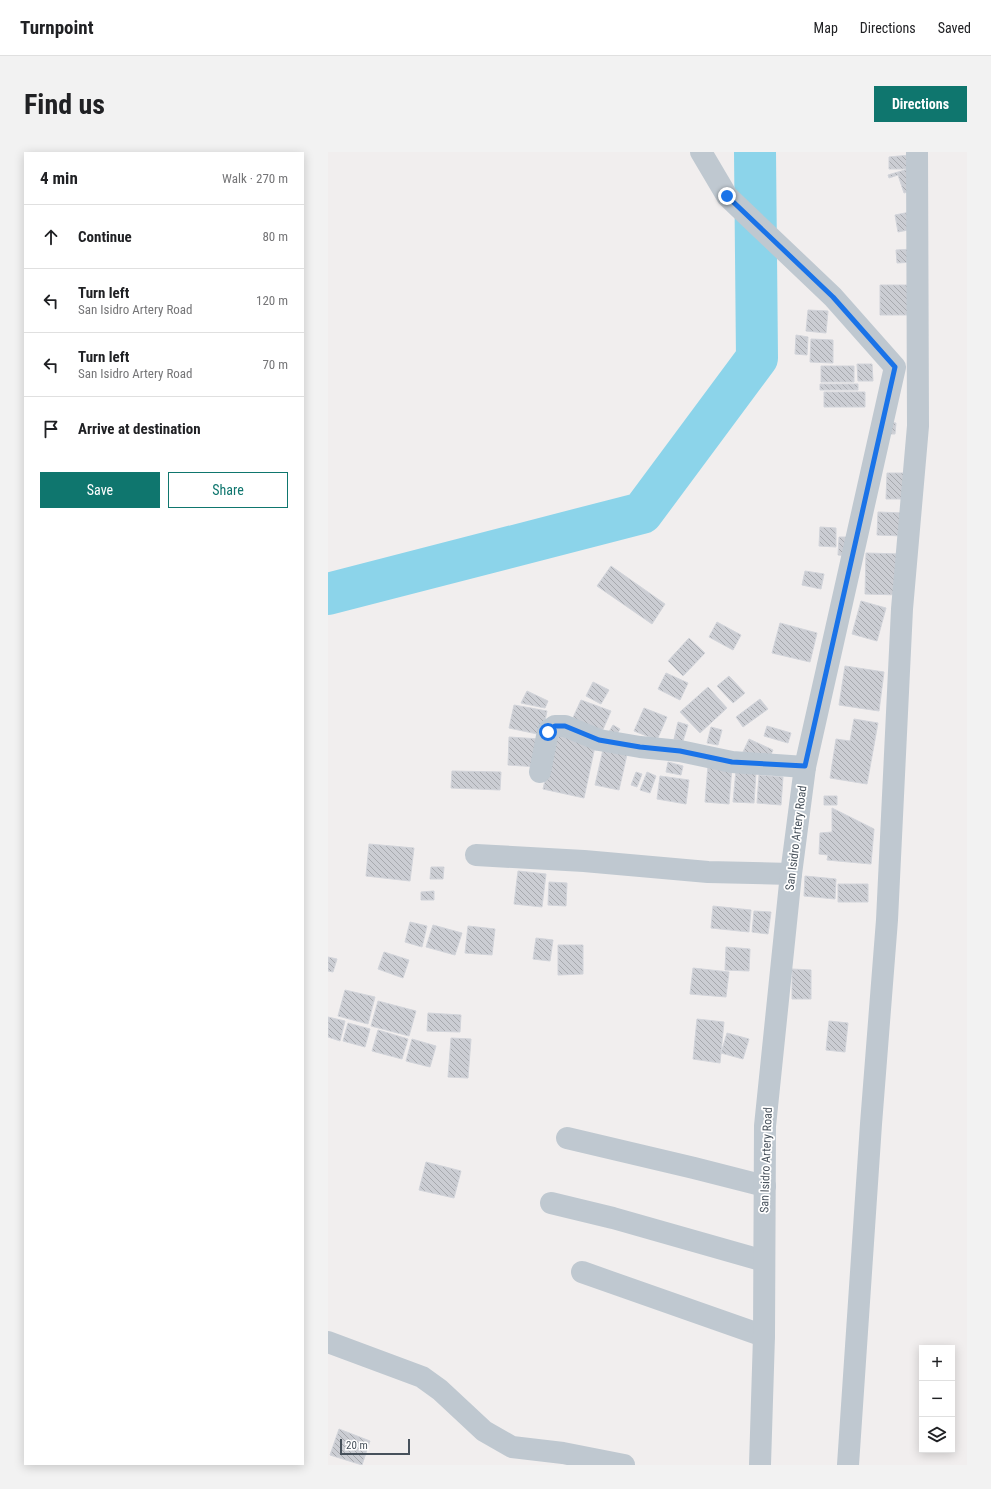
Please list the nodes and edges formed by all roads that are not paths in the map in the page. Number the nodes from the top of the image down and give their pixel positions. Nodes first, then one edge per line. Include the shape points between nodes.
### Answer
1 (701, 152) edge
2 (917, 152) edge
3 (895, 367) junction
4 (918, 367) junction
5 (805, 766) junction
6 (540, 772) dead end
7 (476, 855) dead end
8 (791, 874) junction
9 (567, 1138) dead end
10 (765, 1186) junction
11 (551, 1203) dead end
12 (764, 1261) junction
13 (582, 1272) dead end
14 (764, 1336) junction
15 (328, 1342) edge
16 (624, 1465) edge
17 (760, 1465) edge
18 (848, 1465) edge

1 - 3 street via 727,196 833,297
2 - 4 street
3 - 4 street
3 - 5 street, San Isidro Artery Road
4 - 18 street via 918,426 902,609 887,920
5 - 6 street via 732,762 680,751 599,740 565,726 555,726 548,732
5 - 8 street, San Isidro Artery Road
7 - 8 street via 708,872
8 - 10 street, San Isidro Artery Road via 765,1126
9 - 10 street
10 - 12 street, San Isidro Artery Road
11 - 12 street
12 - 14 street, San Isidro Artery Road
13 - 14 street
14 - 17 street, San Isidro Artery Road
15 - 16 street via 422,1377 440,1390 484,1431 512,1447 563,1453

